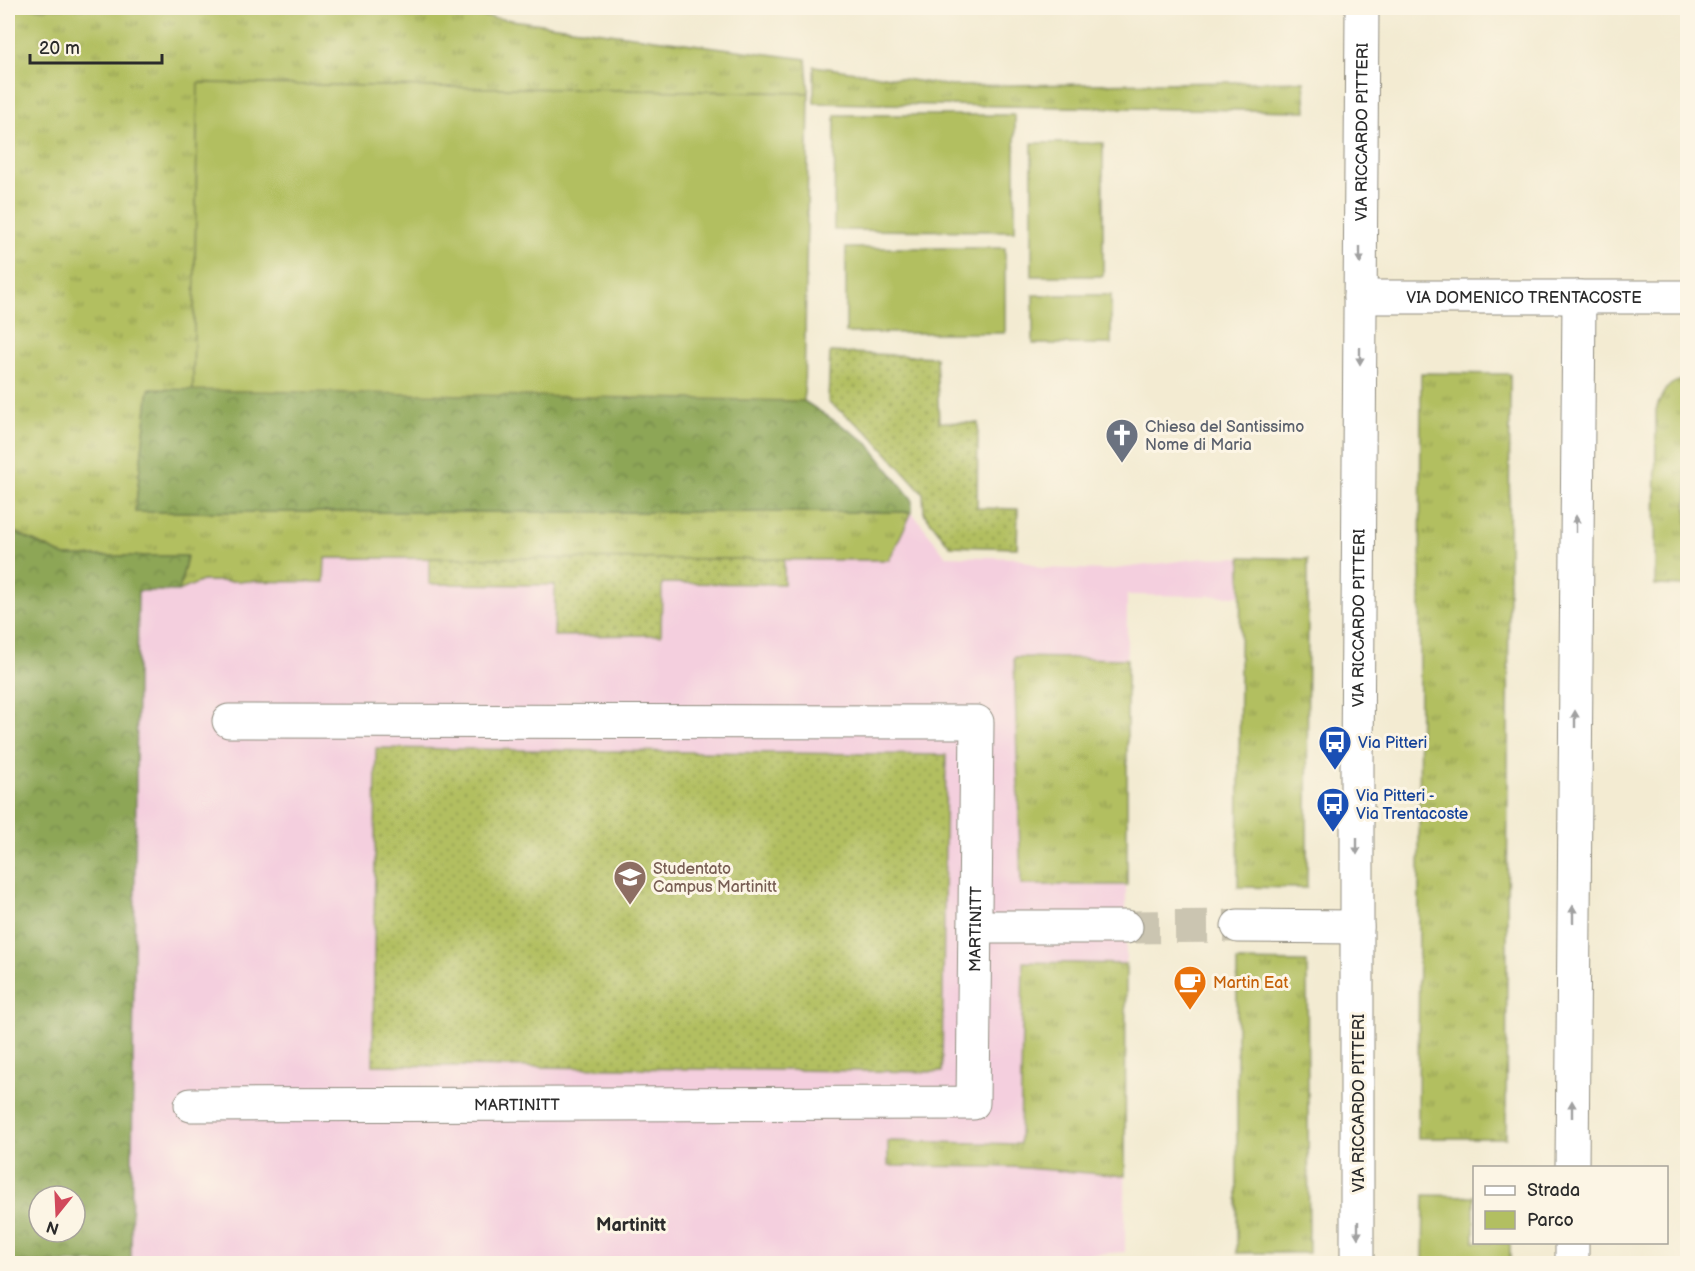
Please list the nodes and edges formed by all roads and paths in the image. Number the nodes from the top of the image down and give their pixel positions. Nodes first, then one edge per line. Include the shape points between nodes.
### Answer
1 (1362, 8) edge
2 (1360, 297) junction
3 (1579, 297) junction
4 (1688, 297) edge
5 (229, 721) dead end
6 (1238, 926) tunnel mouth
7 (975, 927) junction
8 (1126, 927) tunnel mouth
9 (1357, 927) junction
10 (192, 1105) dead end
11 (1572, 1166) edge
12 (1572, 1244) edge
13 (1357, 1263) edge
14 (1572, 1263) edge

1 -> 2 street, VIA RICCARDO PITTERI
2 - 3 street, VIA DOMENICO TRENTACOSTE
2 -> 9 street, VIA RICCARDO PITTERI
3 - 4 street, VIA DOMENICO TRENTACOSTE
11 -> 3 street
5 - 7 street, MARTINITT via 977,722
6 - 9 street
7 - 8 street
7 - 10 street, MARTINITT via 973,1103
9 -> 13 street, VIA RICCARDO PITTERI
12 - 14 street

